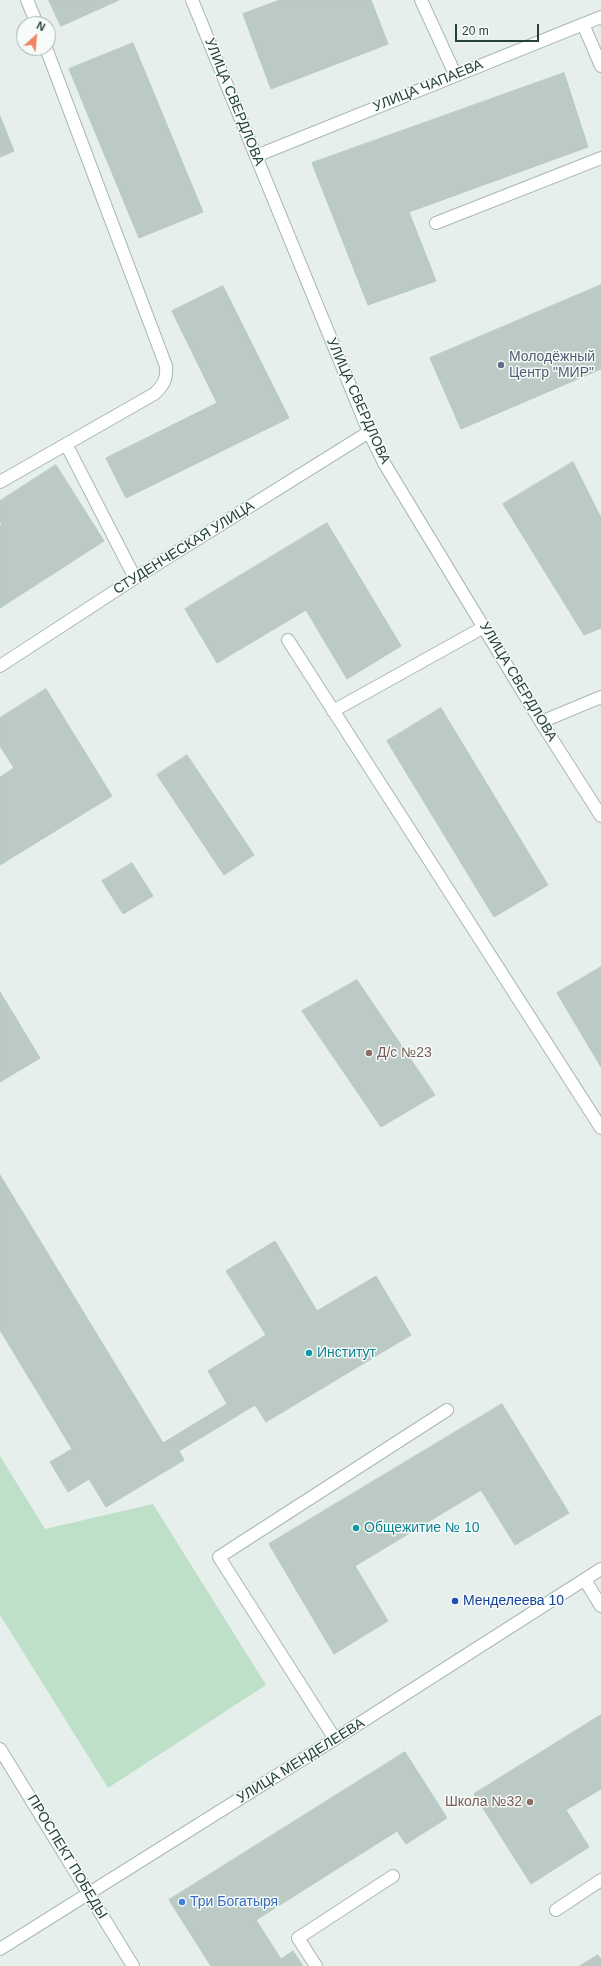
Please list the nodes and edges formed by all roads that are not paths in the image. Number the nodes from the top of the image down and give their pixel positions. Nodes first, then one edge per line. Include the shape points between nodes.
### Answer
1 (28, 0) edge
2 (192, 0) edge
3 (421, 0) edge
4 (34, 16) edge
5 (601, 17) edge
6 (584, 24) junction
7 (49, 56) edge
8 (601, 66) edge
9 (455, 74) junction
10 (256, 156) junction
11 (601, 158) edge
12 (436, 223) dead end
13 (368, 432) junction
14 (66, 444) junction
15 (0, 482) edge
16 (135, 578) junction
17 (484, 627) junction
18 (288, 640) dead end
19 (0, 666) edge
20 (601, 697) edge
21 (333, 711) junction
22 (541, 722) junction
23 (601, 816) edge
24 (601, 1128) edge
25 (447, 1410) dead end
26 (601, 1569) edge
27 (584, 1580) junction
28 (601, 1606) edge
29 (336, 1740) junction
30 (0, 1749) edge
31 (393, 1876) dead end
32 (601, 1880) edge
33 (89, 1894) junction
34 (556, 1910) dead end
35 (0, 1949) edge
36 (133, 1966) edge
37 (316, 1966) edge

1 - 4 street
2 - 10 street, УЛИЦА СВЕРДЛОВА
3 - 9 street
5 - 6 street, УЛИЦА ЧАПАЕВА
6 - 8 street
6 - 9 street, УЛИЦА ЧАПАЕВА
7 - 14 street via 166,366 167,376 163,386 154,394
9 - 10 street, УЛИЦА ЧАПАЕВА
10 - 13 street, УЛИЦА СВЕРДЛОВА
11 - 12 street
13 - 16 street, СТУДЕНЧЕСКАЯ УЛИЦА
13 - 17 street, УЛИЦА СВЕРДЛОВА
14 - 15 street
14 - 16 street
16 - 19 street, СТУДЕНЧЕСКАЯ УЛИЦА
17 - 21 street
17 - 22 street, УЛИЦА СВЕРДЛОВА
18 - 21 street
20 - 22 street
21 - 24 street
22 - 23 street, УЛИЦА СВЕРДЛОВА
25 - 29 street via 219,1557
26 - 27 street, УЛИЦА МЕНДЕЛЕЕВА
27 - 28 street
27 - 29 street, УЛИЦА МЕНДЕЛЕЕВА
29 - 33 street, УЛИЦА МЕНДЕЛЕЕВА
30 - 33 street, ПРОСПЕКТ ПОБЕДЫ
31 - 37 street via 298,1938
32 - 34 street
33 - 35 street, УЛИЦА МЕНДЕЛЕЕВА
33 - 36 street, ПРОСПЕКТ ПОБЕДЫ

